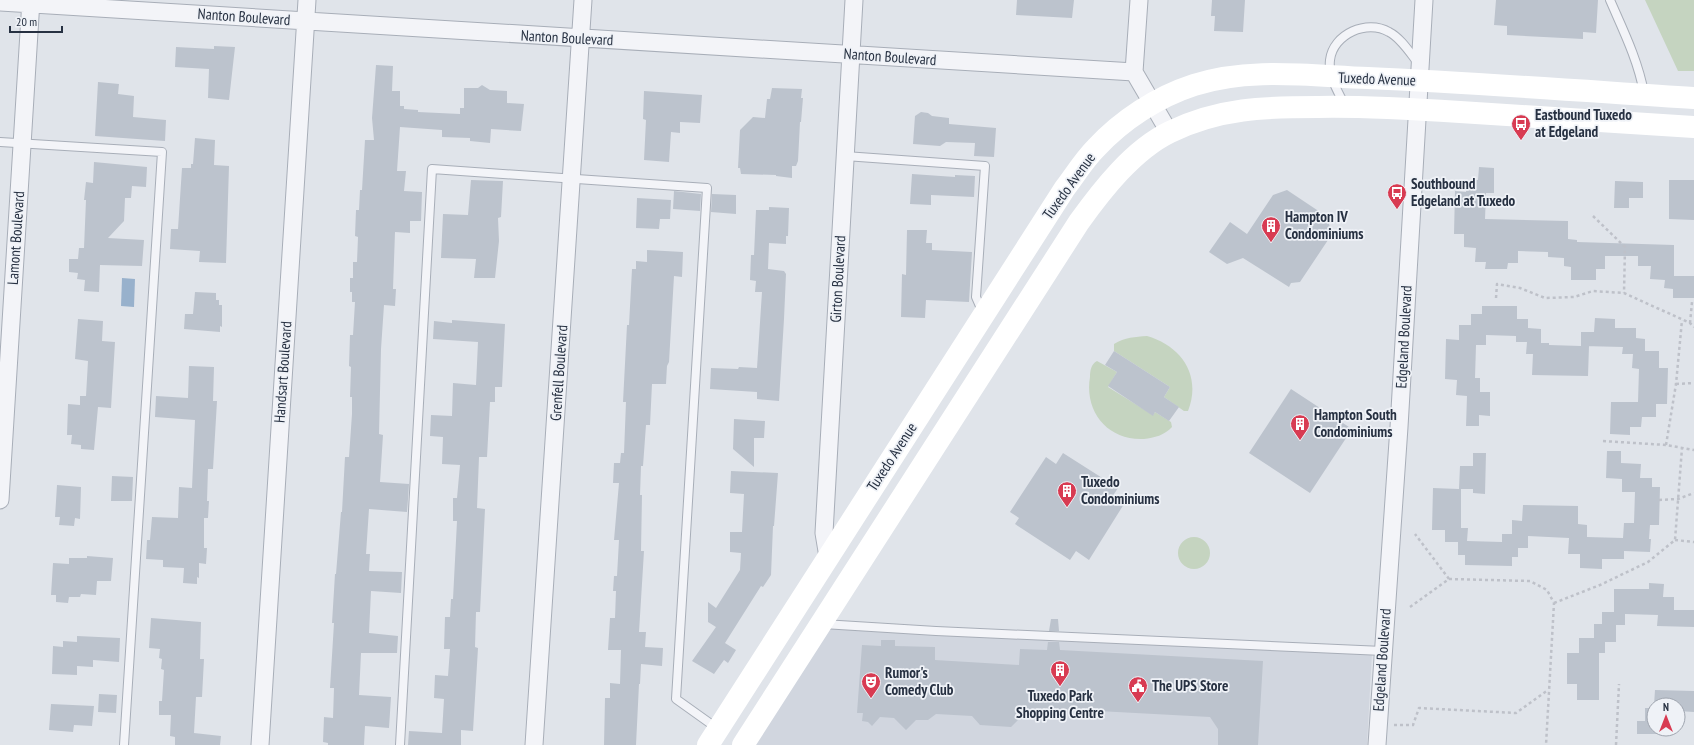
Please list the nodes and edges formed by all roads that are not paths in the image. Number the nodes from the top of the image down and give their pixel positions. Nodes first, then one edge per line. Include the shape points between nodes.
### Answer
1 (307, 0) edge
2 (583, 0) edge
3 (854, 0) edge
4 (1140, 0) edge
5 (1424, 0) edge
6 (1610, 0) edge
7 (0, 2) edge
8 (31, 2) edge
9 (306, 21) junction
10 (580, 39) junction
11 (851, 54) junction
12 (1134, 72) junction
13 (1419, 73) junction
14 (1331, 77) junction
15 (1644, 95) junction
16 (1694, 98) edge
17 (1152, 104) junction
18 (1345, 106) junction
19 (1417, 109) junction
20 (1642, 124) junction
21 (1694, 127) edge
22 (1169, 132) junction
23 (0, 142) edge
24 (22, 143) junction
25 (845, 156) junction
26 (572, 179) junction
27 (984, 315) junction
28 (0, 500) edge
29 (828, 557) junction
30 (821, 623) junction
31 (1383, 651) junction
32 (713, 737) edge
33 (124, 745) edge
34 (260, 745) edge
35 (400, 745) edge
36 (534, 745) edge
37 (743, 745) edge
38 (1377, 745) edge

1 - 9 street, Handsart Boulevard
2 - 10 street, Grenfell Boulevard
3 - 11 street, Girton Boulevard
4 - 12 street
5 - 13 street, Edgeland Boulevard
6 - 15 lane via 1635,59
7 - 8 street, Nanton Boulevard
8 - 9 street, Nanton Boulevard
8 - 24 street, Lamont Boulevard
9 - 10 street, Nanton Boulevard
9 - 34 street, Handsart Boulevard
10 - 11 street, Nanton Boulevard
10 - 26 street, Grenfell Boulevard
11 - 12 street, Nanton Boulevard
11 - 25 street, Girton Boulevard
12 - 17 street
13 - 14 main road, Tuxedo Avenue
13 - 14 lane via 1396,37 1389,31 1378,27 1364,27 1345,35 1336,44 1330,61
13 - 15 main road, Tuxedo Avenue
13 - 19 street, Edgeland Boulevard
14 - 17 main road, Tuxedo Avenue via 1282,74 1220,79 1195,84
14 - 18 lane
15 - 16 main road, Tuxedo Avenue
15 - 20 main road
17 - 22 street
17 - 27 main road, Tuxedo Avenue via 1110,135 1081,166
18 - 19 main road, Tuxedo Avenue
18 - 22 main road, Tuxedo Avenue via 1266,107 1242,110 1196,121
19 - 20 main road, Tuxedo Avenue
19 - 31 street, Edgeland Boulevard
20 - 21 main road, Tuxedo Avenue
22 - 30 main road, Tuxedo Avenue via 1155,140 1125,166 1099,194
23 - 24 lane
24 - 28 street, Lamont Boulevard
24 - 33 lane via 162,152
25 - 27 lane via 984,166 976,297
25 - 29 street, Girton Boulevard via 824,533
26 - 32 lane via 707,188 676,699
26 - 35 lane via 432,169
26 - 36 street, Grenfell Boulevard
27 - 29 main road, Tuxedo Avenue
29 - 32 main road, Tuxedo Avenue
30 - 31 lane
30 - 37 main road, Tuxedo Avenue
31 - 38 street, Edgeland Boulevard

